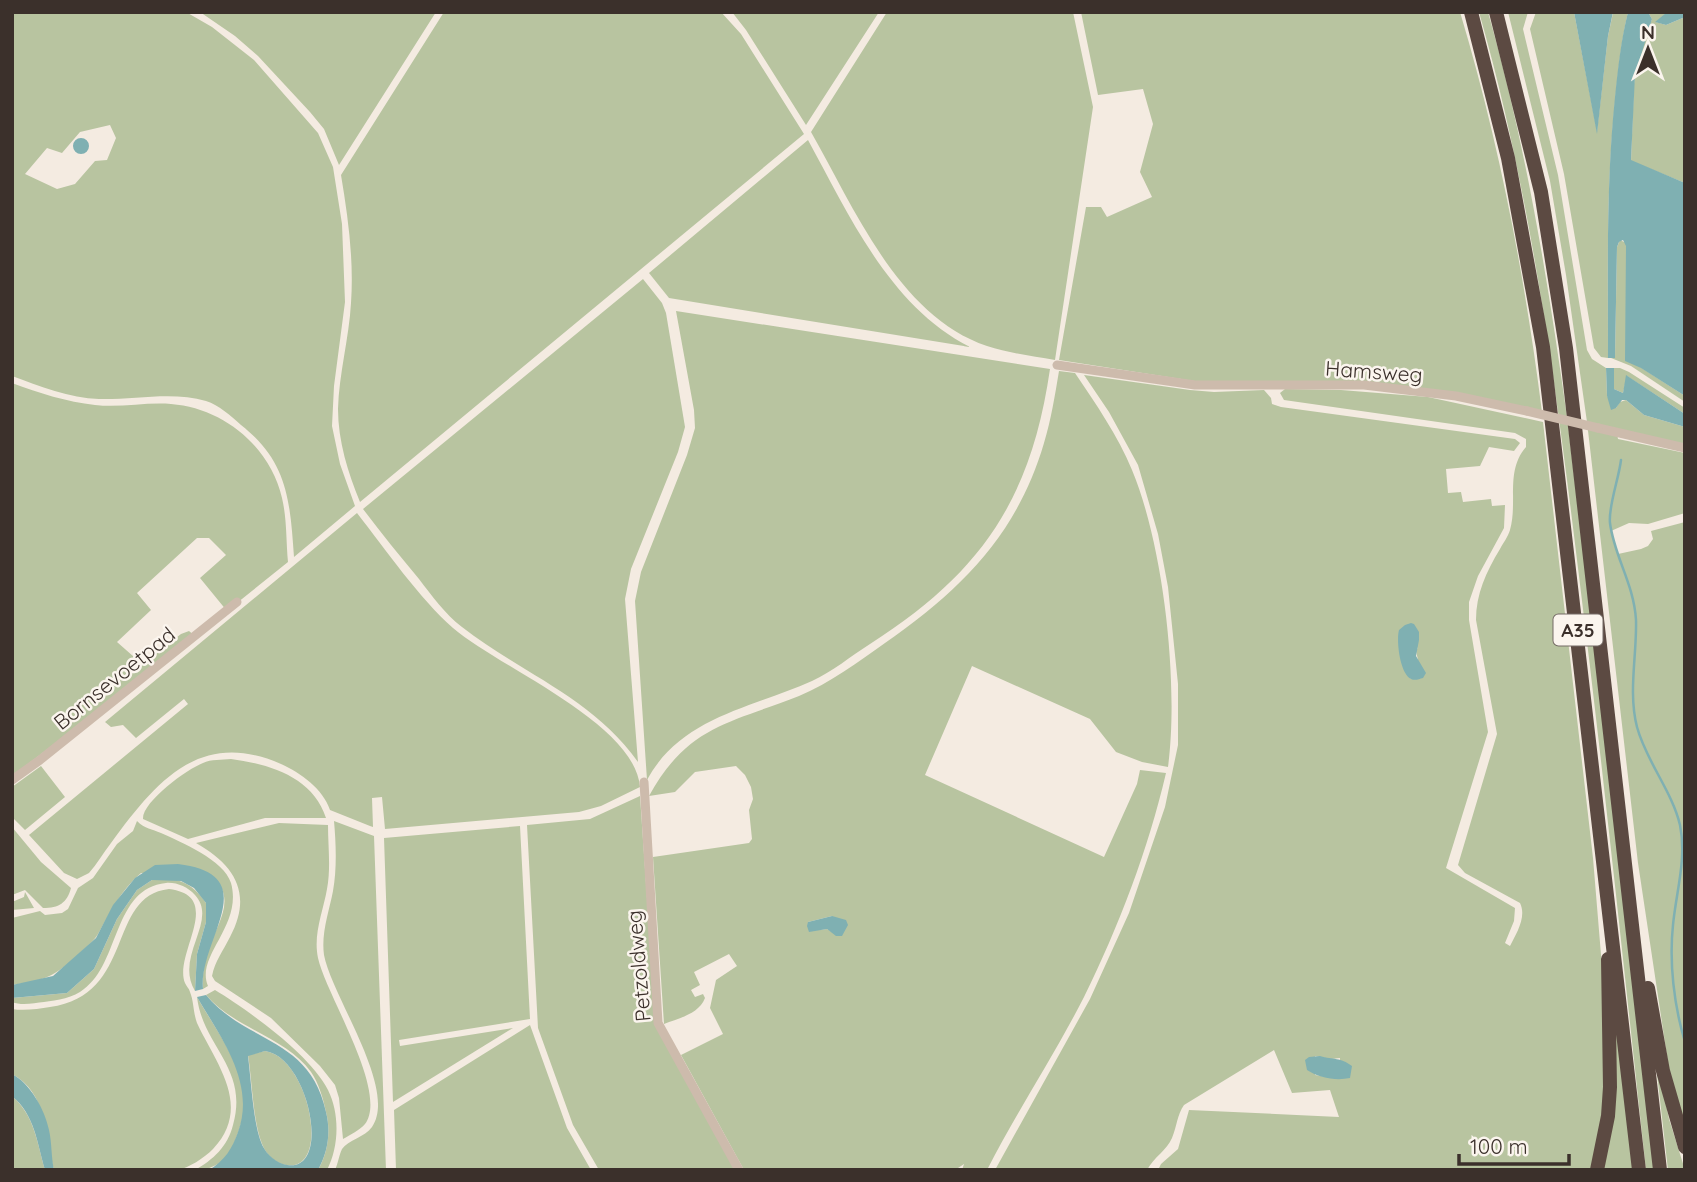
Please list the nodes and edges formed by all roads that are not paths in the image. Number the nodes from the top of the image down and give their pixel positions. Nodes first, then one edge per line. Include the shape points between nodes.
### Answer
1 (1471, 12) edge
2 (1496, 12) edge
3 (1057, 365) dead end
4 (1685, 448) edge
5 (237, 602) dead end
6 (12, 779) edge
7 (644, 782) dead end
8 (1610, 913) junction
9 (1632, 920) junction
10 (1685, 1147) edge
11 (739, 1170) edge
12 (1597, 1170) edge
13 (1639, 1170) edge
14 (1660, 1170) edge

1 - 8 highway, A35 via 1508,158 1543,347
2 - 9 highway, A35 via 1541,192 1566,348
3 - 4 street, Hamsweg, bridge via 1195,385 1364,385 1456,396
5 - 6 street, Bornsevoetpad
7 - 11 street, Petzoldweg via 658,1023
8 - 12 highway, A35 via 1610,1087
8 - 13 highway, A35
9 - 10 highway, A35 via 1663,1071
9 - 14 highway, A35

